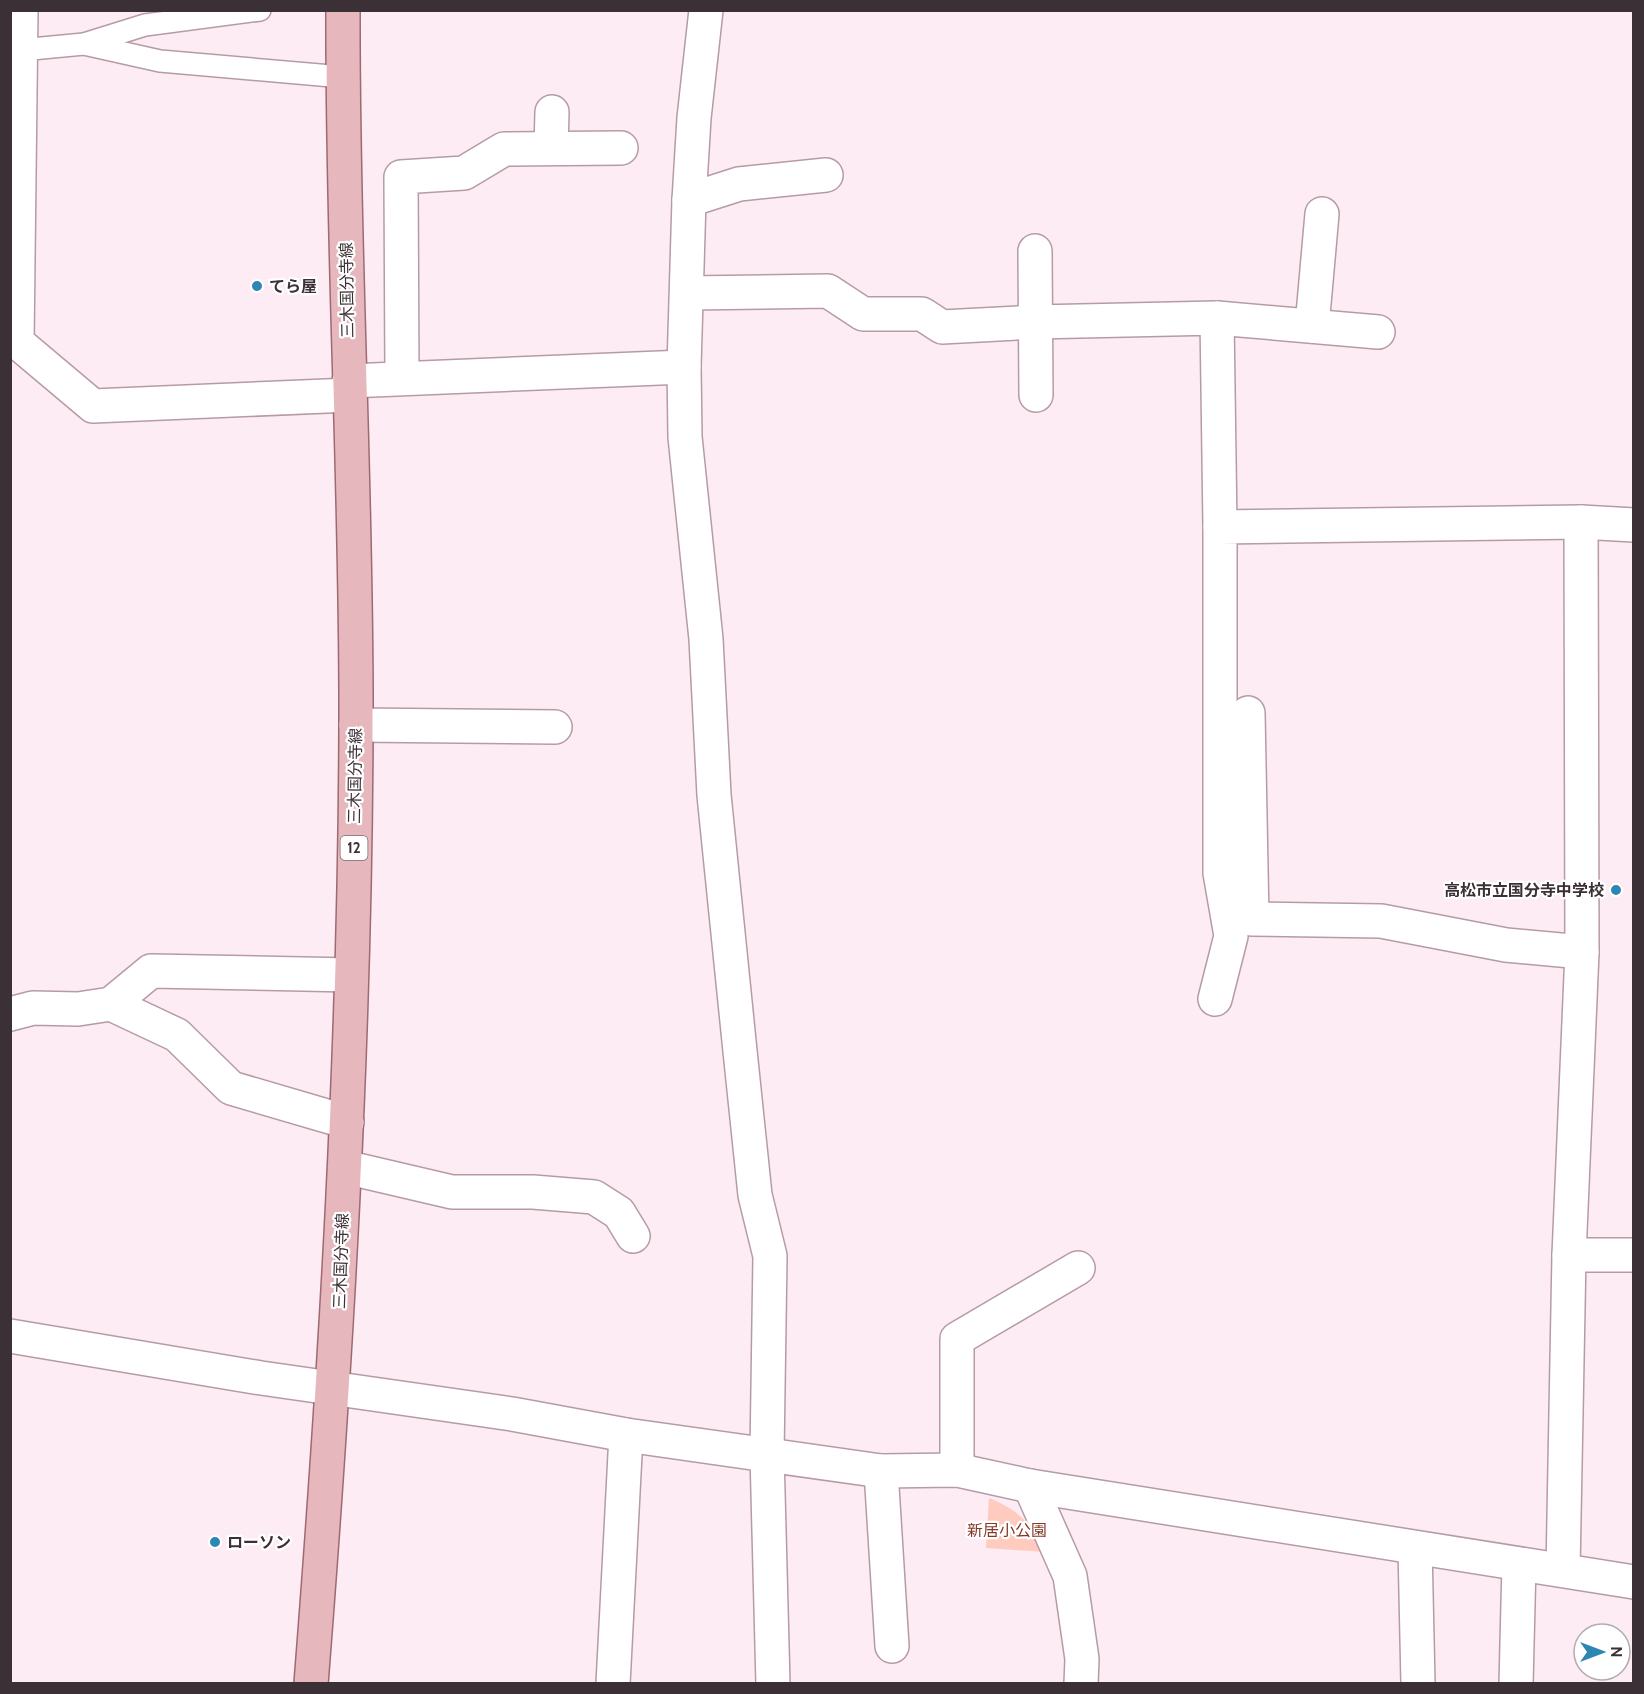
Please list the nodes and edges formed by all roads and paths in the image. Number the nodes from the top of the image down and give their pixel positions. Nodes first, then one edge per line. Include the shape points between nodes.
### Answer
1 (21, 10) edge
2 (261, 10) edge
3 (344, 10) edge
4 (706, 10) edge
5 (84, 44) junction
6 (16, 51) edge
7 (343, 77) junction
8 (552, 112) dead end
9 (550, 148) junction
10 (621, 148) dead end
11 (826, 175) dead end
12 (688, 200) junction
13 (1322, 214) dead end
14 (1035, 251) dead end
15 (687, 293) junction
16 (1217, 318) junction
17 (1035, 322) junction
18 (1312, 326) junction
19 (1378, 332) dead end
20 (10, 366) edge
21 (47, 366) junction
22 (684, 367) junction
23 (402, 378) junction
24 (349, 388) junction
25 (1036, 395) dead end
26 (1581, 522) junction
27 (1634, 525) edge
28 (1220, 527) junction
29 (1248, 713) dead end
30 (356, 724) junction
31 (555, 727) dead end
32 (1582, 952) junction
33 (351, 975) junction
34 (1215, 999) dead end
35 (111, 1004) junction
36 (10, 1014) edge
37 (347, 1122) junction
38 (345, 1167) junction
39 (633, 1236) dead end
40 (1569, 1255) junction
41 (1634, 1255) edge
42 (1078, 1268) dead end
43 (10, 1336) edge
44 (333, 1387) junction
45 (626, 1435) junction
46 (767, 1454) junction
47 (957, 1470) junction
48 (881, 1471) junction
49 (1030, 1486) junction
50 (1415, 1548) junction
51 (1519, 1564) junction
52 (1563, 1570) junction
53 (1634, 1582) edge
54 (892, 1646) dead end
55 (311, 1683) edge
56 (613, 1683) edge
57 (773, 1683) edge
58 (1081, 1683) edge
59 (1418, 1683) edge
60 (1516, 1683) edge

1 - 6 street
2 - 5 lane via 145,25
3 - 7 main road, 三木国分寺線 / 12
4 - 12 street
5 - 6 lane
5 - 7 lane via 160,61
6 - 21 street via 17,342
7 - 24 main road, 三木国分寺線 / 12
8 - 9 street
9 - 10 street
9 - 23 street via 504,149 464,173 401,177
11 - 12 street via 739,184
12 - 15 street
13 - 18 street
14 - 17 street
15 - 17 street via 828,291 862,314 922,314 942,327
15 - 22 street
16 - 17 street
16 - 18 street
16 - 28 street
17 - 25 street
18 - 19 street
20 - 21 street
21 - 24 street via 93,406
22 - 23 street
22 - 46 street via 714,795 755,1195 770,1256
23 - 24 street
24 - 30 main road, 三木国分寺線 / 12
26 - 27 street
26 - 28 street
26 - 32 street
28 - 34 street via 1220,873 1231,936
29 - 32 street via 1252,919 1381,921 1506,945
30 - 31 street
30 - 33 main road, 三木国分寺線 / 12
32 - 40 street
33 - 35 street via 151,971
33 - 37 main road, 三木国分寺線 / 12
35 - 36 street via 78,1009 33,1008
35 - 37 street via 177,1035 231,1088
37 - 38 main road, 三木国分寺線 / 12
38 - 39 street via 452,1192 594,1197 619,1213
38 - 44 main road, 三木国分寺線 / 12
40 - 41 street
40 - 52 street
42 - 47 street via 957,1339
43 - 44 street
44 - 45 street
44 - 55 main road, 三木国分寺線 / 12
45 - 46 street
45 - 56 street
46 - 48 street
46 - 57 street
47 - 48 street
47 - 49 street
48 - 54 street
49 - 50 street
49 - 58 street via 1070,1576 1082,1659
50 - 51 street
50 - 59 street
51 - 52 street
51 - 60 street
52 - 53 street

